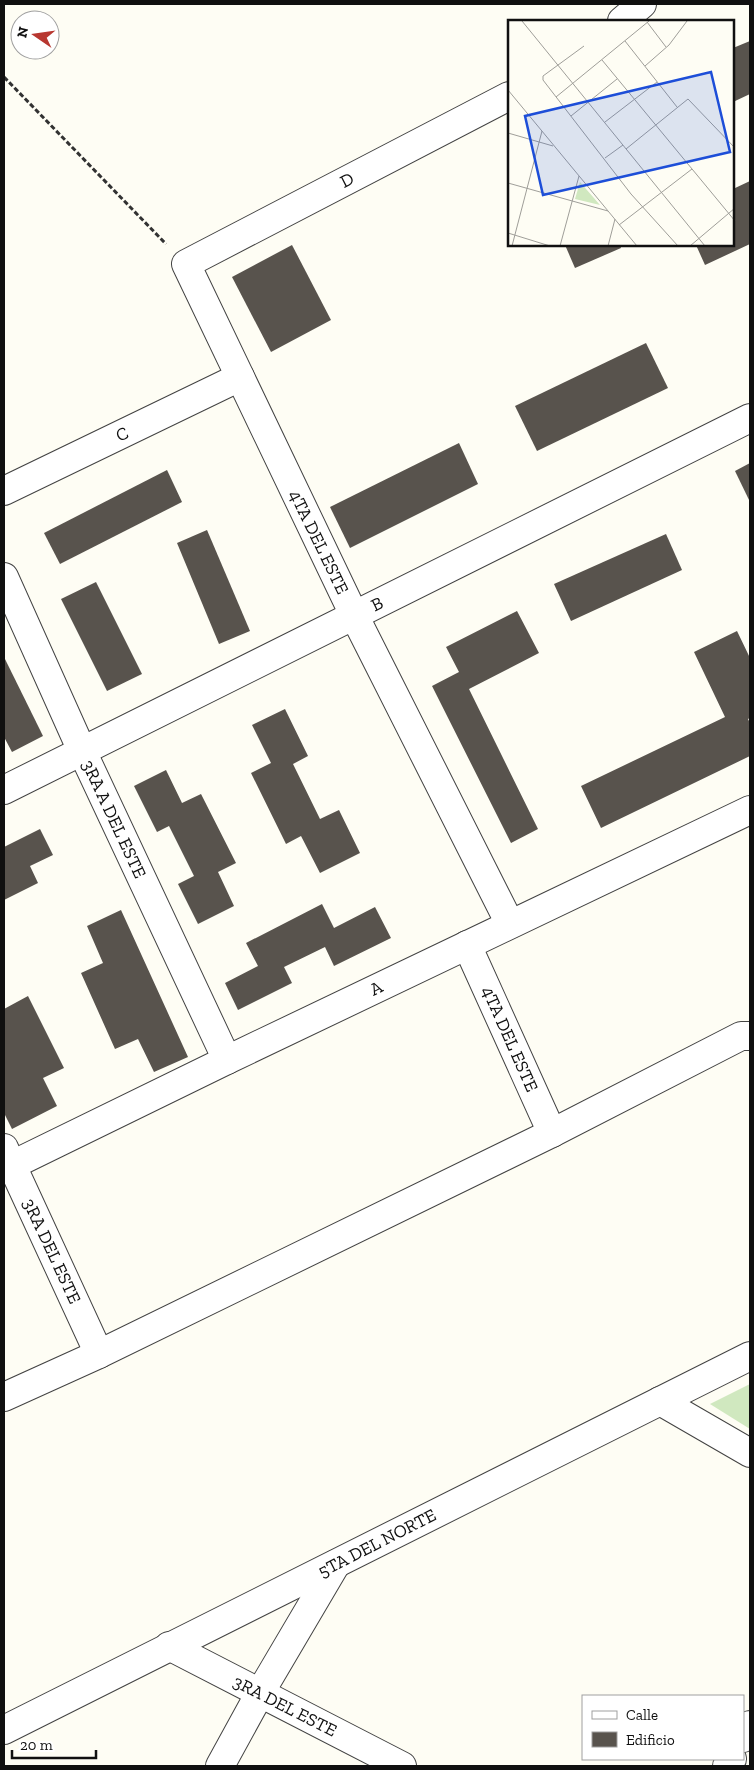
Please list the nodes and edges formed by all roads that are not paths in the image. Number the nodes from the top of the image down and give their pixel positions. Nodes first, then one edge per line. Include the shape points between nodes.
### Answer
1 (642, 4) edge
2 (623, 20) edge
3 (508, 97) edge
4 (186, 264) joint
5 (240, 377) junction
6 (750, 418) edge
7 (4, 491) edge
8 (4, 577) edge
9 (354, 616) junction
10 (82, 751) junction
11 (4, 790) edge
12 (750, 810) edge
13 (510, 924) junction
14 (467, 945) junction
15 (750, 1036) edge
16 (227, 1060) junction
17 (552, 1133) junction
18 (7, 1161) edge
19 (99, 1354) junction
20 (750, 1356) edge
21 (4, 1397) edge
22 (660, 1401) junction
23 (750, 1453) edge
24 (336, 1564) junction
25 (169, 1646) junction
26 (260, 1693) junction
27 (750, 1725) edge
28 (4, 1730) edge
29 (744, 1736) edge
30 (220, 1766) edge
31 (402, 1766) edge

1 - 2 street
3 - 4 street, D
4 - 5 street, 4TA DEL ESTE
5 - 7 street, C
5 - 9 street, 4TA DEL ESTE
6 - 9 street, B
8 - 10 street, 3RA A DEL ESTE
9 - 10 street, B
9 - 13 street, 4TA DEL ESTE
10 - 11 street, B
10 - 16 street, 3RA A DEL ESTE
12 - 13 street, A
13 - 14 street, A
14 - 16 street, A
14 - 17 street, 4TA DEL ESTE
15 - 17 street via 741,1036
16 - 18 street, A
17 - 19 street
18 - 19 street, 3RA DEL ESTE
19 - 21 street
20 - 22 street, 5TA DEL NORTE
22 - 23 street
22 - 24 street, 5TA DEL NORTE
24 - 25 street, 5TA DEL NORTE
24 - 26 street
25 - 26 street, 3RA DEL ESTE
25 - 28 street, 5TA DEL NORTE
26 - 30 street
26 - 31 street, 3RA DEL ESTE
27 - 29 street

